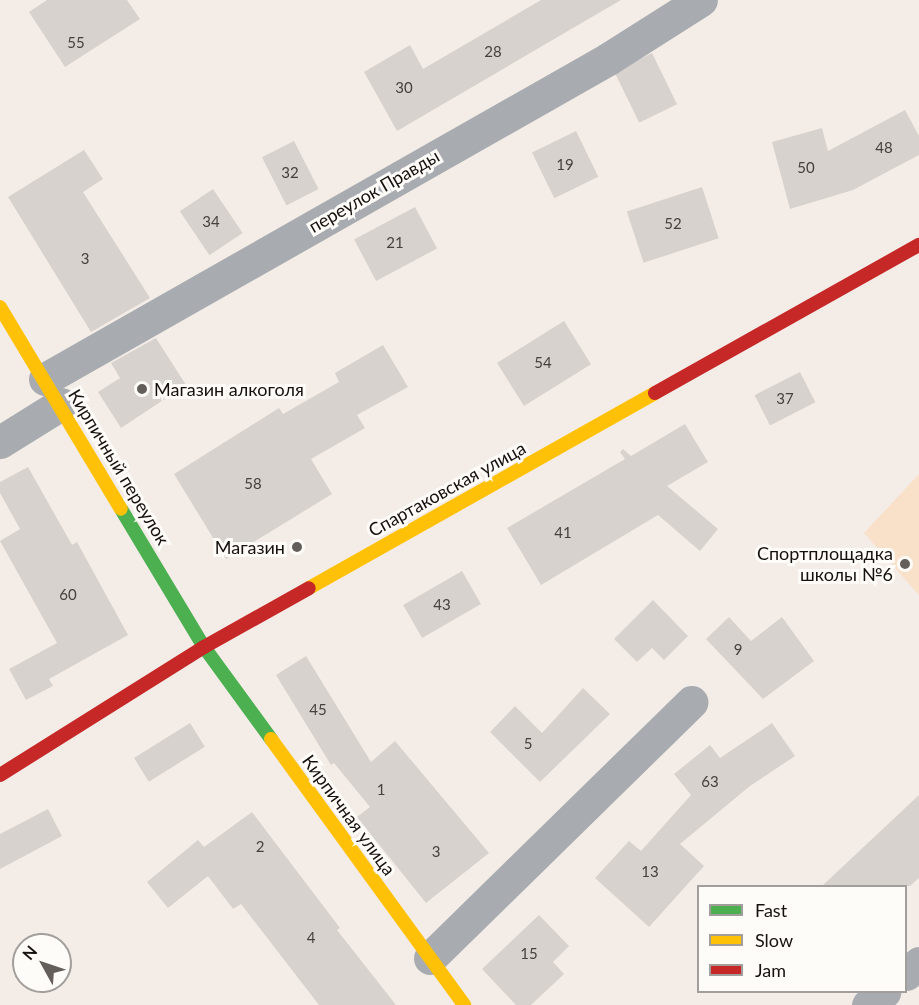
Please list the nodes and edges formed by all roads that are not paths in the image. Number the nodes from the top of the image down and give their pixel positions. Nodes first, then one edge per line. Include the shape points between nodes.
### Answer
1 (701, 0) edge
2 (919, 245) edge
3 (0, 307) edge
4 (53, 391) junction
5 (0, 442) edge
6 (204, 647) junction
7 (691, 702) dead end
8 (0, 775) edge
9 (430, 958) junction
10 (919, 963) edge
11 (907, 973) edge
12 (883, 993) edge
13 (464, 1005) edge
14 (868, 1005) edge

1 - 4 street, переулок Правды
2 - 6 street, Спартаковская улица
3 - 4 street, Кирпичный переулок
4 - 5 street, переулок Правды
4 - 6 street, Кирпичный переулок
6 - 8 street, Спартаковская улица
6 - 9 street, Кирпичная улица
7 - 9 street
9 - 13 street, Кирпичная улица
10 - 11 street
12 - 14 street

